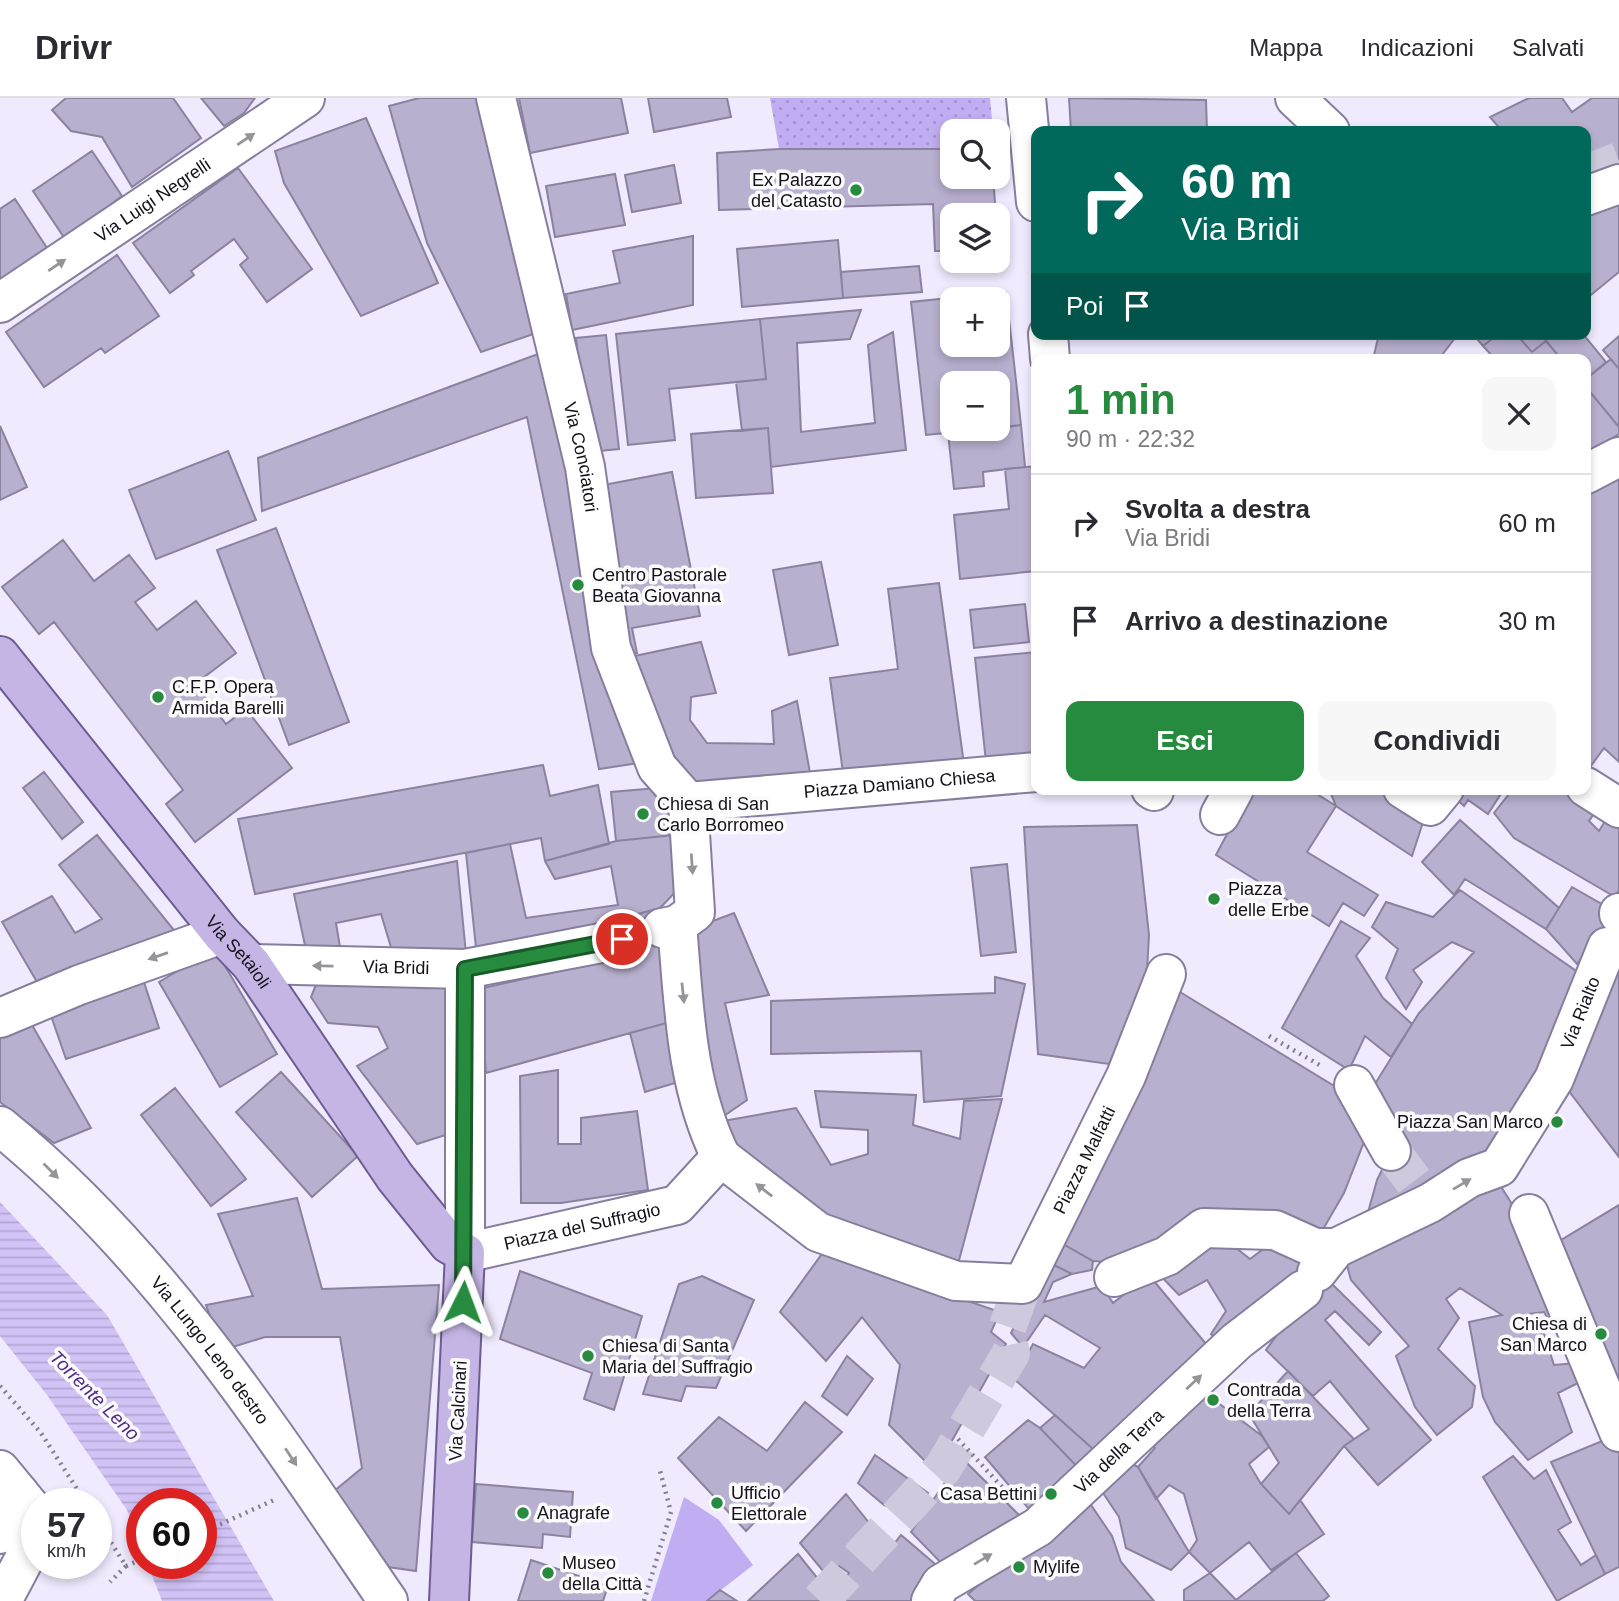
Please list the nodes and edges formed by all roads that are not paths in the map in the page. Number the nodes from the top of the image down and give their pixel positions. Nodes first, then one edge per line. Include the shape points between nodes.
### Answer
1 (305, 98) edge
2 (496, 98) edge
3 (1027, 98) edge
4 (1295, 98) edge
5 (1325, 126) edge
6 (1031, 144) edge
7 (1619, 184) edge
8 (1591, 194) edge
9 (0, 303) edge
10 (1619, 457) edge
11 (1591, 471) edge
12 (0, 656) edge
13 (1031, 772) edge
14 (1591, 791) edge
15 (1413, 795) edge
16 (1439, 795) edge
17 (688, 802) junction
18 (1619, 808) edge
19 (1615, 925) edge
20 (222, 934) junction
21 (622, 939) dead end
22 (251, 964) junction
23 (465, 969) junction
24 (1166, 974) dead end
25 (0, 1018) edge
26 (1354, 1085) road end
27 (0, 1126) edge
28 (1391, 1151) tunnel mouth
29 (721, 1157) junction
30 (1499, 1167) joint
31 (1529, 1214) dead end
32 (465, 1253) junction
33 (1319, 1270) junction
34 (1114, 1277) dead end
35 (1619, 1432) edge
36 (18, 1492) edge
37 (0, 1534) edge
38 (21, 1565) edge
39 (2, 1601) edge
40 (388, 1601) edge
41 (449, 1601) edge
42 (930, 1601) edge

9 -> 1 street, Via Luigi Negrelli
2 - 17 street, Via Conciatori via 585,467 611,648 657,767
3 - 6 street
4 - 5 street
7 - 8 street
10 - 11 street
12 - 20 main road, Via Setaioli
13 - 17 street, Piazza Damiano Chiesa
14 - 18 street
15 - 16 street via 1430,806
17 -> 29 street via 695,912 669,927 691,1076
19 - 30 street, Via Rialto via 1553,1079
20 - 22 main road, Via Setaioli
20 -> 25 street
21 - 23 street, Via Bridi
23 -> 22 street, Via Bridi
22 - 32 main road, Via Setaioli via 395,1177 449,1244
23 - 32 street, Via Calcinari
24 -> 29 street, Piazza Malfatti via 1126,1076 1023,1284 956,1282 818,1232
26 - 28 street
27 -> 40 street, Via Lungo Leno destro via 110,1229 184,1312 287,1451
29 - 32 street, Piazza del Suffragio via 677,1205
33 -> 30 street, Via della Terra via 1425,1196
31 - 35 street
32 - 41 main road, Via Calcinari
33 - 34 street via 1315,1248 1275,1230 1203,1228 1167,1256
42 -> 33 street, Via della Terra via 941,1584 1038,1527
36 - 37 street
38 - 39 street

